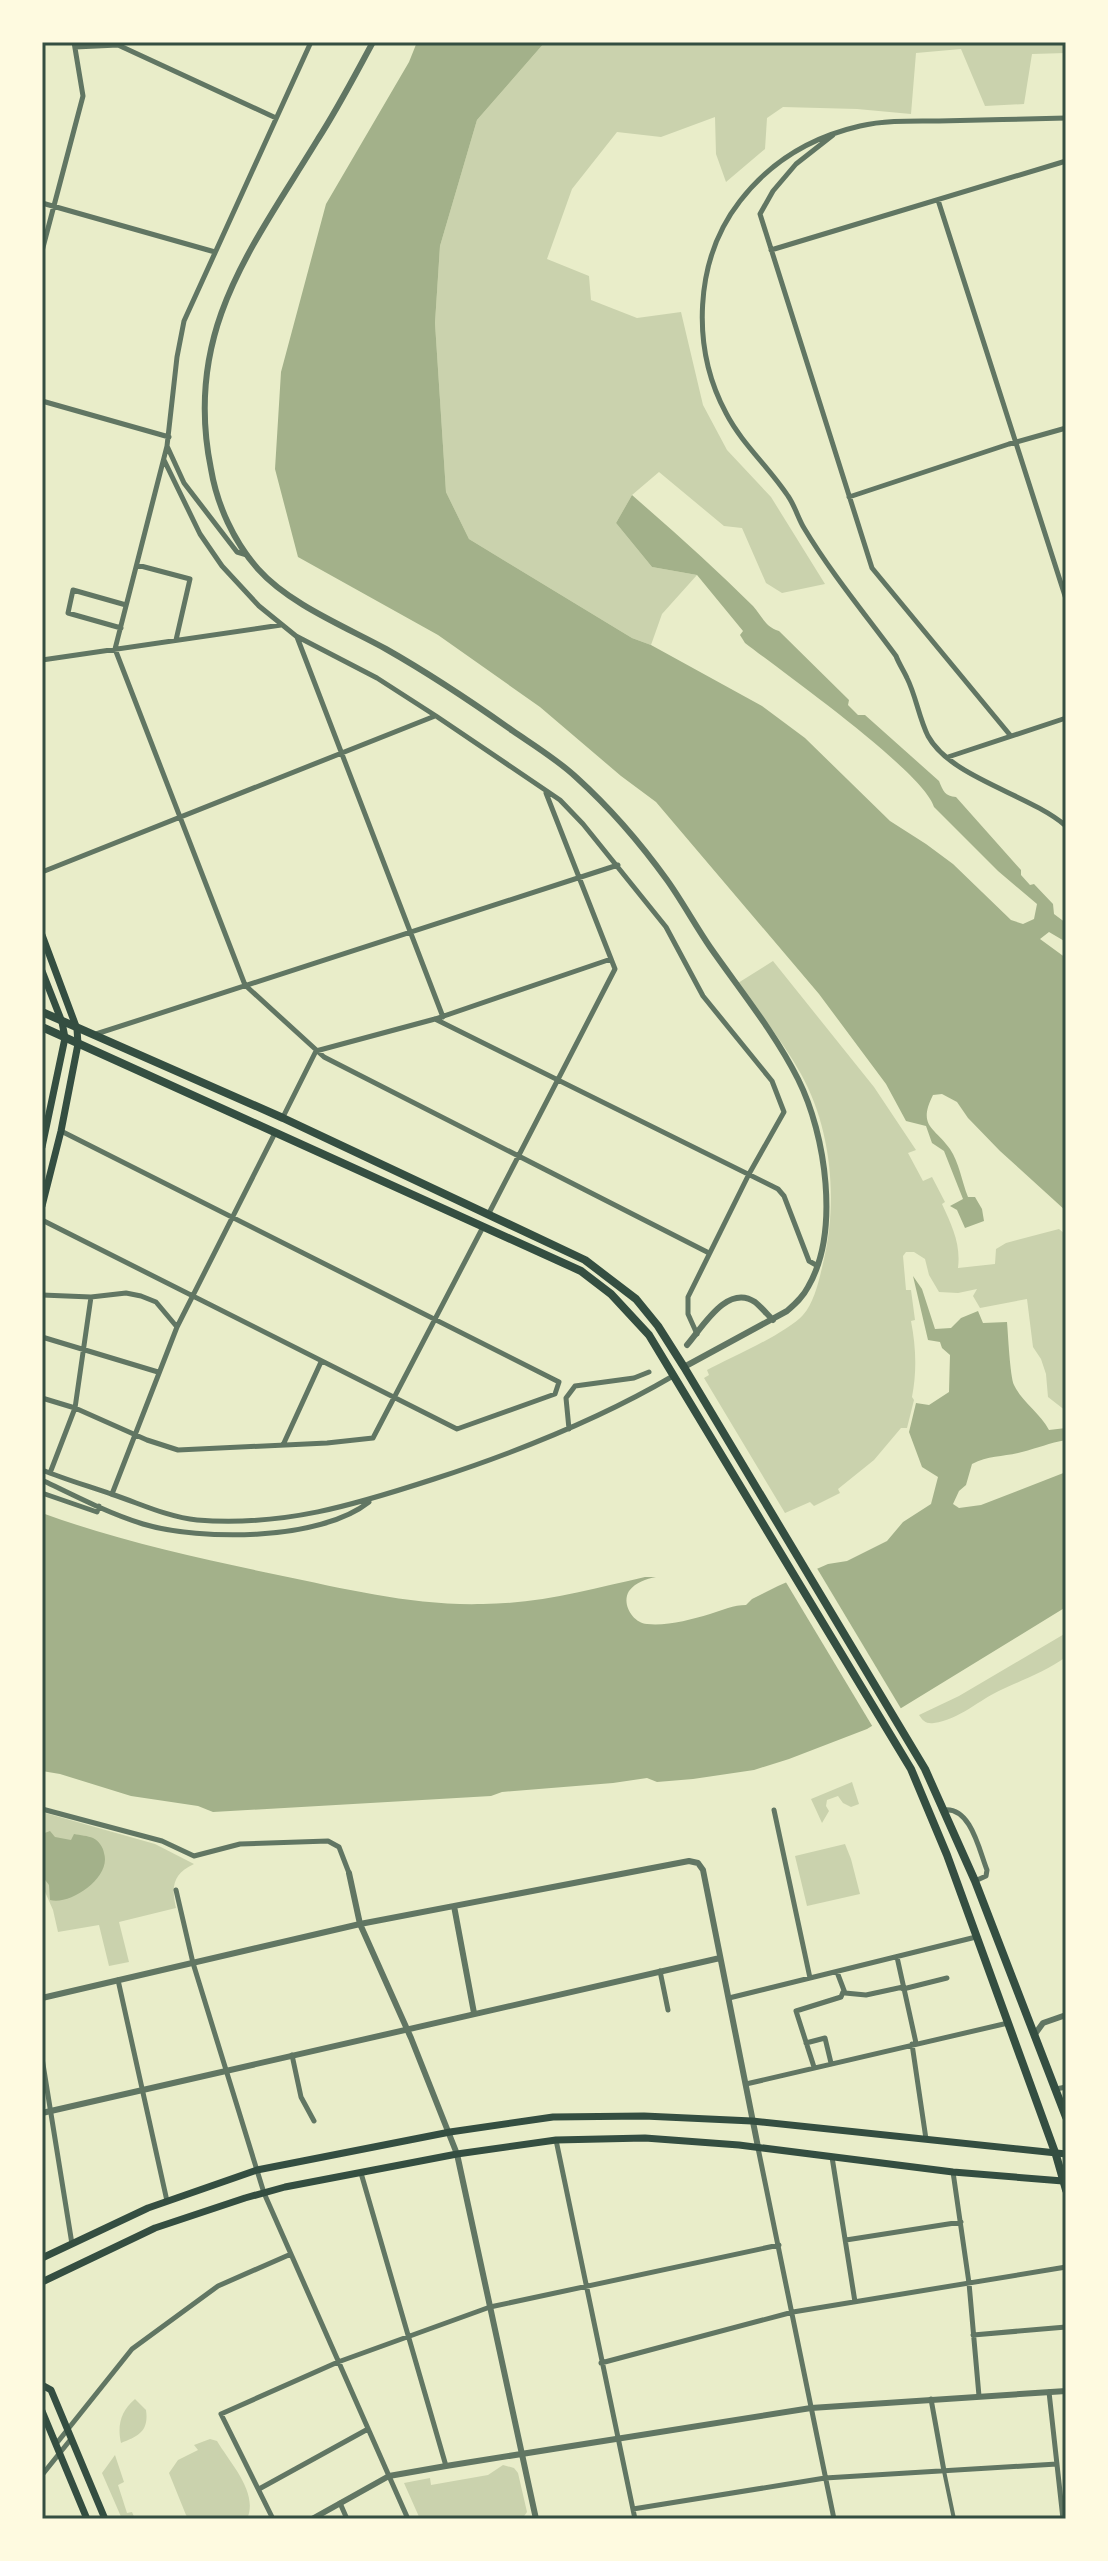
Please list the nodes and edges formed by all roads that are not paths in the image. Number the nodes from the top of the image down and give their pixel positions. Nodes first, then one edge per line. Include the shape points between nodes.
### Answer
1 (311, 42) edge
2 (373, 42) edge
3 (119, 43) edge
4 (74, 44) edge
5 (276, 118) junction
6 (1066, 118) edge
7 (837, 132) junction
8 (1066, 161) edge
9 (938, 200) junction
10 (42, 203) edge
11 (54, 207) junction
12 (771, 250) junction
13 (42, 251) edge
14 (215, 252) junction
15 (42, 401) edge
16 (1066, 428) edge
17 (169, 437) junction
18 (1016, 443) junction
19 (167, 446) junction
20 (164, 460) junction
21 (849, 497) junction
22 (248, 555) junction
23 (137, 565) junction
24 (1066, 599) edge
25 (126, 605) junction
26 (281, 625) junction
27 (121, 628) junction
28 (296, 636) junction
29 (176, 640) junction
30 (115, 649) junction
31 (42, 660) edge
32 (436, 716) junction
33 (1066, 718) edge
34 (1010, 735) junction
35 (342, 753) junction
36 (948, 757) junction
37 (546, 792) junction
38 (180, 817) junction
39 (1066, 826) edge
40 (618, 865) junction
41 (42, 872) edge
42 (578, 879) junction
43 (410, 932) junction
44 (42, 935) edge
45 (611, 959) junction
46 (42, 971) edge
47 (245, 985) junction
48 (42, 1012) edge
49 (443, 1017) junction
50 (435, 1019) junction
51 (62, 1022) junction
52 (42, 1027) edge
53 (77, 1029) junction
54 (91, 1035) junction
55 (65, 1038) junction
56 (78, 1044) junction
57 (316, 1051) junction
58 (558, 1081) junction
59 (283, 1118) junction
60 (61, 1131) junction
61 (275, 1133) junction
62 (42, 1147) edge
63 (518, 1154) junction
64 (749, 1174) junction
65 (42, 1206) edge
66 (488, 1215) junction
67 (233, 1217) junction
68 (42, 1220) edge
69 (484, 1226) junction
70 (709, 1253) junction
71 (816, 1265) junction
72 (42, 1295) edge
73 (192, 1295) junction
74 (91, 1297) junction
75 (435, 1319) junction
76 (773, 1320) junction
77 (177, 1327) junction
78 (697, 1334) junction
79 (42, 1337) edge
80 (687, 1345) dead end
81 (83, 1349) junction
82 (322, 1362) junction
83 (684, 1367) junction
84 (158, 1372) junction
85 (649, 1372) dead end
86 (673, 1376) junction
87 (42, 1398) edge
88 (393, 1398) junction
89 (75, 1408) junction
90 (569, 1429) junction
91 (134, 1432) junction
92 (283, 1445) junction
93 (42, 1470) edge
94 (50, 1473) junction
95 (42, 1480) edge
96 (42, 1493) edge
97 (112, 1494) junction
98 (372, 1499) junction
99 (99, 1506) junction
100 (42, 1809) edge
101 (774, 1810) dead end
102 (944, 1810) junction
103 (349, 1873) joint
104 (975, 1881) junction
105 (176, 1890) dead end
106 (454, 1906) junction
107 (360, 1924) junction
108 (977, 1937) junction
109 (897, 1957) junction
110 (720, 1958) junction
111 (193, 1963) junction
112 (660, 1971) junction
113 (837, 1972) junction
114 (810, 1978) junction
115 (947, 1978) dead end
116 (118, 1980) junction
117 (903, 1988) junction
118 (843, 1992) junction
119 (42, 1998) edge
120 (729, 1998) junction
121 (668, 2010) dead end
122 (474, 2013) junction
123 (1066, 2015) edge
124 (1008, 2023) junction
125 (407, 2029) junction
126 (1035, 2034) junction
127 (806, 2043) junction
128 (914, 2043) junction
129 (292, 2055) junction
130 (42, 2058) edge
131 (831, 2063) junction
132 (814, 2067) junction
133 (225, 2071) junction
134 (746, 2084) junction
135 (1066, 2087) edge
136 (1056, 2089) junction
137 (142, 2090) junction
138 (51, 2111) junction
139 (42, 2113) edge
140 (1066, 2117) edge
141 (314, 2121) dead end
142 (752, 2121) junction
143 (450, 2132) junction
144 (556, 2140) junction
145 (926, 2140) junction
146 (758, 2147) junction
147 (457, 2154) junction
148 (1061, 2155) edge
149 (832, 2157) junction
150 (257, 2170) junction
151 (953, 2172) junction
152 (361, 2173) junction
153 (1065, 2184) edge
154 (264, 2193) junction
155 (167, 2201) junction
156 (961, 2222) junction
157 (846, 2240) junction
158 (72, 2244) junction
159 (779, 2245) junction
160 (291, 2254) junction
161 (42, 2258) edge
162 (1066, 2267) edge
163 (44, 2282) edge
164 (969, 2283) junction
165 (586, 2287) junction
166 (855, 2302) junction
167 (490, 2307) junction
168 (793, 2312) junction
169 (1066, 2327) edge
170 (973, 2335) junction
171 (409, 2337) junction
172 (338, 2362) junction
173 (601, 2363) junction
174 (42, 2385) edge
175 (1066, 2391) edge
176 (1049, 2392) junction
177 (979, 2396) junction
178 (931, 2399) junction
179 (811, 2408) junction
180 (42, 2411) edge
181 (368, 2429) junction
182 (70, 2434) junction
183 (618, 2439) junction
184 (58, 2448) junction
185 (522, 2454) junction
186 (1057, 2464) junction
187 (446, 2466) junction
188 (944, 2471) junction
189 (42, 2475) edge
190 (389, 2476) junction
191 (825, 2478) junction
192 (259, 2489) junction
193 (340, 2503) junction
194 (633, 2509) junction
195 (87, 2519) edge
196 (105, 2519) edge
197 (273, 2519) edge
198 (312, 2519) edge
199 (347, 2519) edge
200 (408, 2519) edge
201 (536, 2519) edge
202 (635, 2519) edge
203 (834, 2519) edge
204 (954, 2519) edge
205 (1063, 2519) edge

1 - 5 street
2 - 22 street via 261,229 227,298 210,351 203,409 211,470 224,513
3 - 4 street
3 - 5 street
4 - 11 street via 83,96
5 - 14 street
6 - 7 street via 900,122
7 - 12 street via 796,164 766,203 760,214
7 - 36 street via 789,154 732,211 709,262 702,320 705,352 726,414 896,656 929,738
8 - 9 street
9 - 12 street
9 - 18 street
10 - 11 street
11 - 13 street
11 - 14 street
12 - 21 street
14 - 17 street via 184,321
15 - 17 street
16 - 18 street
17 - 19 street
18 - 21 street
18 - 24 street
19 - 20 street
19 - 22 street via 184,483 237,552
20 - 23 street
20 - 26 street via 222,566
21 - 34 street via 872,568
22 - 71 street via 285,591 455,690 556,761 596,797 667,880 786,1057 810,1108 826,1188 825,1232
23 - 25 street
23 - 29 street via 190,579
25 - 27 street
25 - 27 street via 73,590 70,602 68,613
26 - 28 street
26 - 29 street
27 - 30 street
28 - 32 street
28 - 35 street
29 - 30 street
30 - 31 street
30 - 38 street
32 - 35 street
32 - 37 street
33 - 34 street
34 - 36 street
35 - 38 street
35 - 43 street
36 - 39 street
37 - 40 street via 560,800
37 - 42 street
38 - 41 street
38 - 47 street
40 - 42 street
40 - 64 street via 666,927 703,996 772,1081 784,1112
42 - 43 street
42 - 45 street
43 - 47 street
43 - 49 street
44 - 53 main road
45 - 49 street
45 - 58 street via 615,969
46 - 51 main road
47 - 54 street
47 - 57 street
48 - 51 highway
49 - 50 street
50 - 57 street
50 - 58 street
51 - 53 highway
51 - 55 main road
52 - 55 highway
53 - 54 highway
53 - 56 main road
54 - 59 highway
55 - 56 highway
55 - 62 main road
56 - 60 main road
56 - 61 highway
57 - 59 street
57 - 63 street
58 - 63 street
58 - 64 street
59 - 66 highway
60 - 65 main road
60 - 67 street
61 - 67 street
61 - 69 highway
63 - 66 street
63 - 70 street
64 - 70 street
64 - 71 street via 784,1196 809,1261
66 - 83 highway via 585,1260 609,1277 636,1299
67 - 73 street
67 - 75 street
68 - 73 street
69 - 75 street
69 - 86 highway via 581,1271 611,1294 649,1335
70 - 78 street via 686,1306
71 - 76 street via 800,1298
72 - 74 street
73 - 77 street
73 - 82 street
74 - 77 street via 141,1296 156,1302
74 - 81 street
75 - 88 street
75 - 88 street via 559,1382 555,1394 457,1429
76 - 78 street via 754,1302 730,1298
76 - 83 street
77 - 84 street
78 - 80 street
79 - 81 street
81 - 84 street
81 - 89 street
82 - 88 street
82 - 92 street
83 - 102 highway via 906,1736
84 - 91 street
85 - 90 street via 575,1386 566,1398
86 - 90 street
86 - 108 highway via 895,1741 931,1814
87 - 89 street
88 - 92 street via 373,1438
89 - 91 street
89 - 94 street
90 - 98 street
91 - 92 street via 178,1450
91 - 97 street
93 - 94 street
94 - 97 street
95 - 99 street
96 - 99 street via 97,1512
97 - 98 street via 194,1520 241,1522 308,1516
98 - 99 street via 326,1524 227,1535 144,1524
100 - 103 street via 162,1841 194,1856 240,1844 328,1841 339,1847
101 - 114 street
102 - 104 highway
102 - 104 street via 966,1818 988,1872
103 - 107 street
104 - 126 highway
105 - 111 street
106 - 107 street
106 - 110 street via 689,1861 703,1870
106 - 122 street
107 - 111 street
107 - 125 street
108 - 109 street
108 - 124 highway
109 - 113 street
109 - 117 street
110 - 112 street
110 - 120 street
111 - 116 street
111 - 133 street
112 - 121 street
112 - 122 street
113 - 114 street
113 - 118 street
114 - 120 street
115 - 117 street
116 - 119 street
116 - 137 street
117 - 118 street via 866,1995
117 - 128 street
118 - 127 street via 796,2011
120 - 134 street
122 - 125 street
123 - 126 street via 1046,2021
124 - 128 street
124 - 148 highway
125 - 129 street
125 - 143 street
126 - 136 highway
127 - 131 street via 825,2038
127 - 132 street
128 - 131 street
128 - 145 street
129 - 133 street
129 - 141 street via 301,2097
130 - 138 street
131 - 132 street
132 - 134 street
133 - 137 street
133 - 150 street
134 - 142 street
135 - 136 street
136 - 140 highway
137 - 138 street
137 - 155 street
138 - 139 street
138 - 158 street
142 - 143 main road via 553,2117
142 - 145 main road
142 - 146 street
143 - 147 street
143 - 150 main road
144 - 146 main road via 645,2138
144 - 147 main road
144 - 165 street
145 - 148 main road
146 - 149 main road
146 - 159 street
147 - 152 main road
147 - 167 street
148 - 153 highway
149 - 151 main road
149 - 157 street
150 - 154 street
150 - 155 main road
151 - 153 main road
151 - 156 street
152 - 154 main road
152 - 171 street
154 - 160 street
154 - 163 main road via 155,2228
155 - 158 main road
156 - 157 street
156 - 164 street
157 - 166 street
158 - 161 main road
159 - 165 street
159 - 168 street
160 - 172 street
160 - 182 street via 218,2286 132,2349
162 - 164 street
164 - 166 street
164 - 170 street
165 - 167 street
165 - 173 street
166 - 168 street
167 - 171 street
167 - 185 street
168 - 173 street
168 - 179 street
169 - 170 street
170 - 177 street
171 - 172 street
171 - 187 street
172 - 181 street
172 - 192 street via 221,2414
173 - 183 street
174 - 182 main road via 51,2390
175 - 176 street
176 - 177 street
176 - 186 street
177 - 178 street
178 - 179 street
178 - 188 street
179 - 183 street
179 - 191 street
180 - 184 main road
181 - 190 street
181 - 192 street
182 - 184 street
182 - 196 main road
183 - 185 street
183 - 194 street
184 - 189 street
184 - 195 main road
185 - 187 street
185 - 201 street
186 - 188 street
186 - 205 street
187 - 190 street
188 - 191 street
188 - 204 street
190 - 193 street
190 - 200 street
191 - 194 street
191 - 203 street
192 - 197 street
193 - 198 street
193 - 199 street
194 - 202 street

